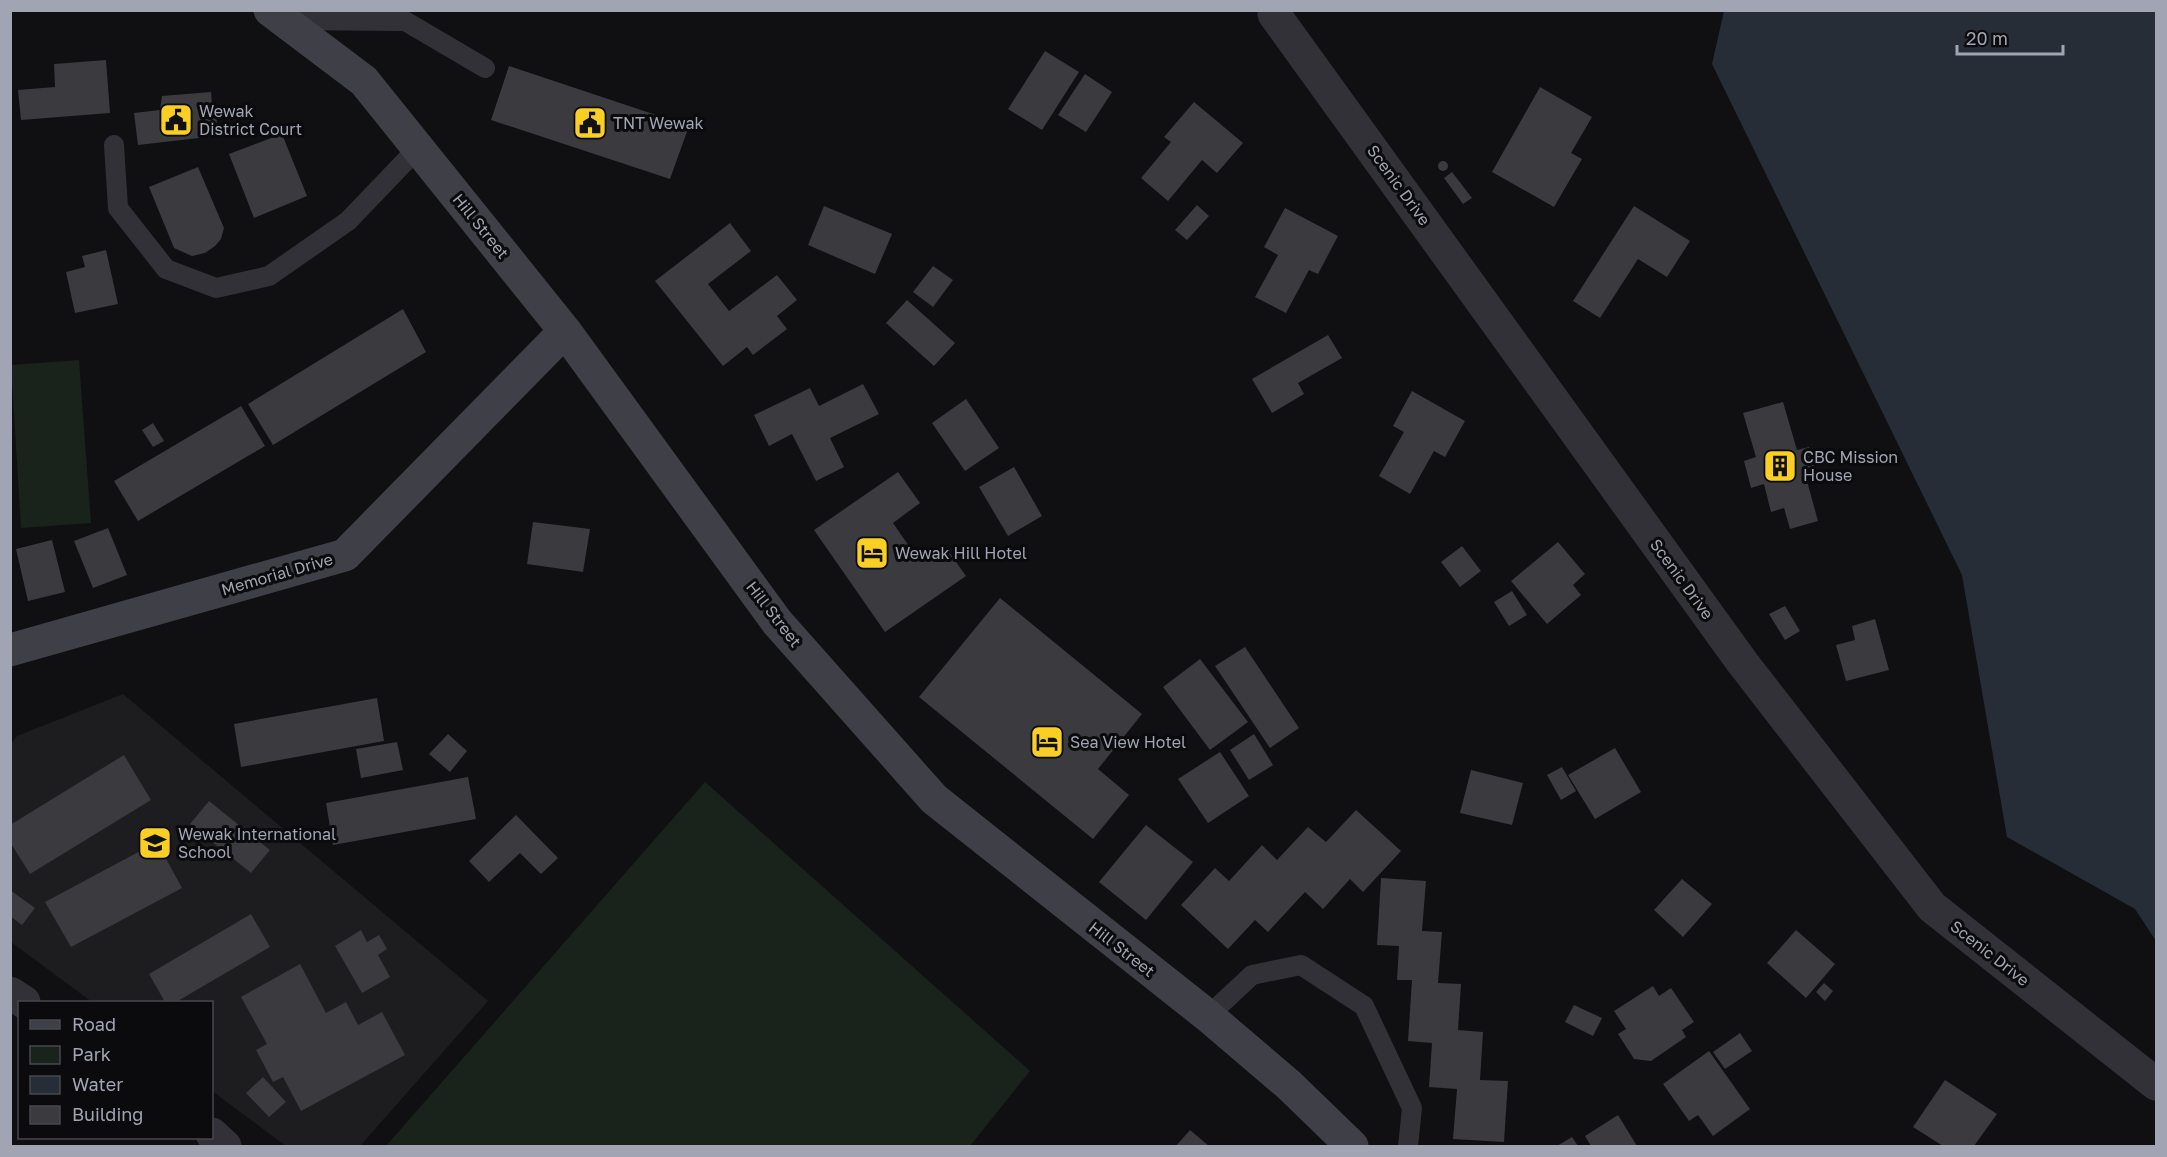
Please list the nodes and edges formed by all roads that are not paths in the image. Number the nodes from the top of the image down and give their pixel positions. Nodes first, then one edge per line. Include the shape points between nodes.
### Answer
1 (1268, 12) edge
2 (276, 15) edge
3 (485, 68) dead end
4 (114, 145) dead end
5 (418, 148) junction
6 (565, 331) junction
7 (10, 650) edge
8 (1208, 1016) junction
9 (2157, 1084) edge
10 (213, 1135) edge
11 (225, 1146) edge
12 (1352, 1146) edge
13 (1408, 1146) edge

1 - 9 street, Scenic Drive via 1742,662 1932,907
2 - 3 lane via 405,21
2 - 5 street, Hill Street via 364,81
4 - 5 lane via 118,208 166,269 216,288 269,276 278,270 348,221
5 - 6 street, Hill Street
6 - 7 street, Memorial Drive via 345,555
6 - 8 street, Hill Street via 777,622 934,799
8 - 12 street, Hill Street via 1289,1085
8 - 13 lane via 1252,975 1301,965 1346,994 1364,1006 1412,1108
10 - 11 street

